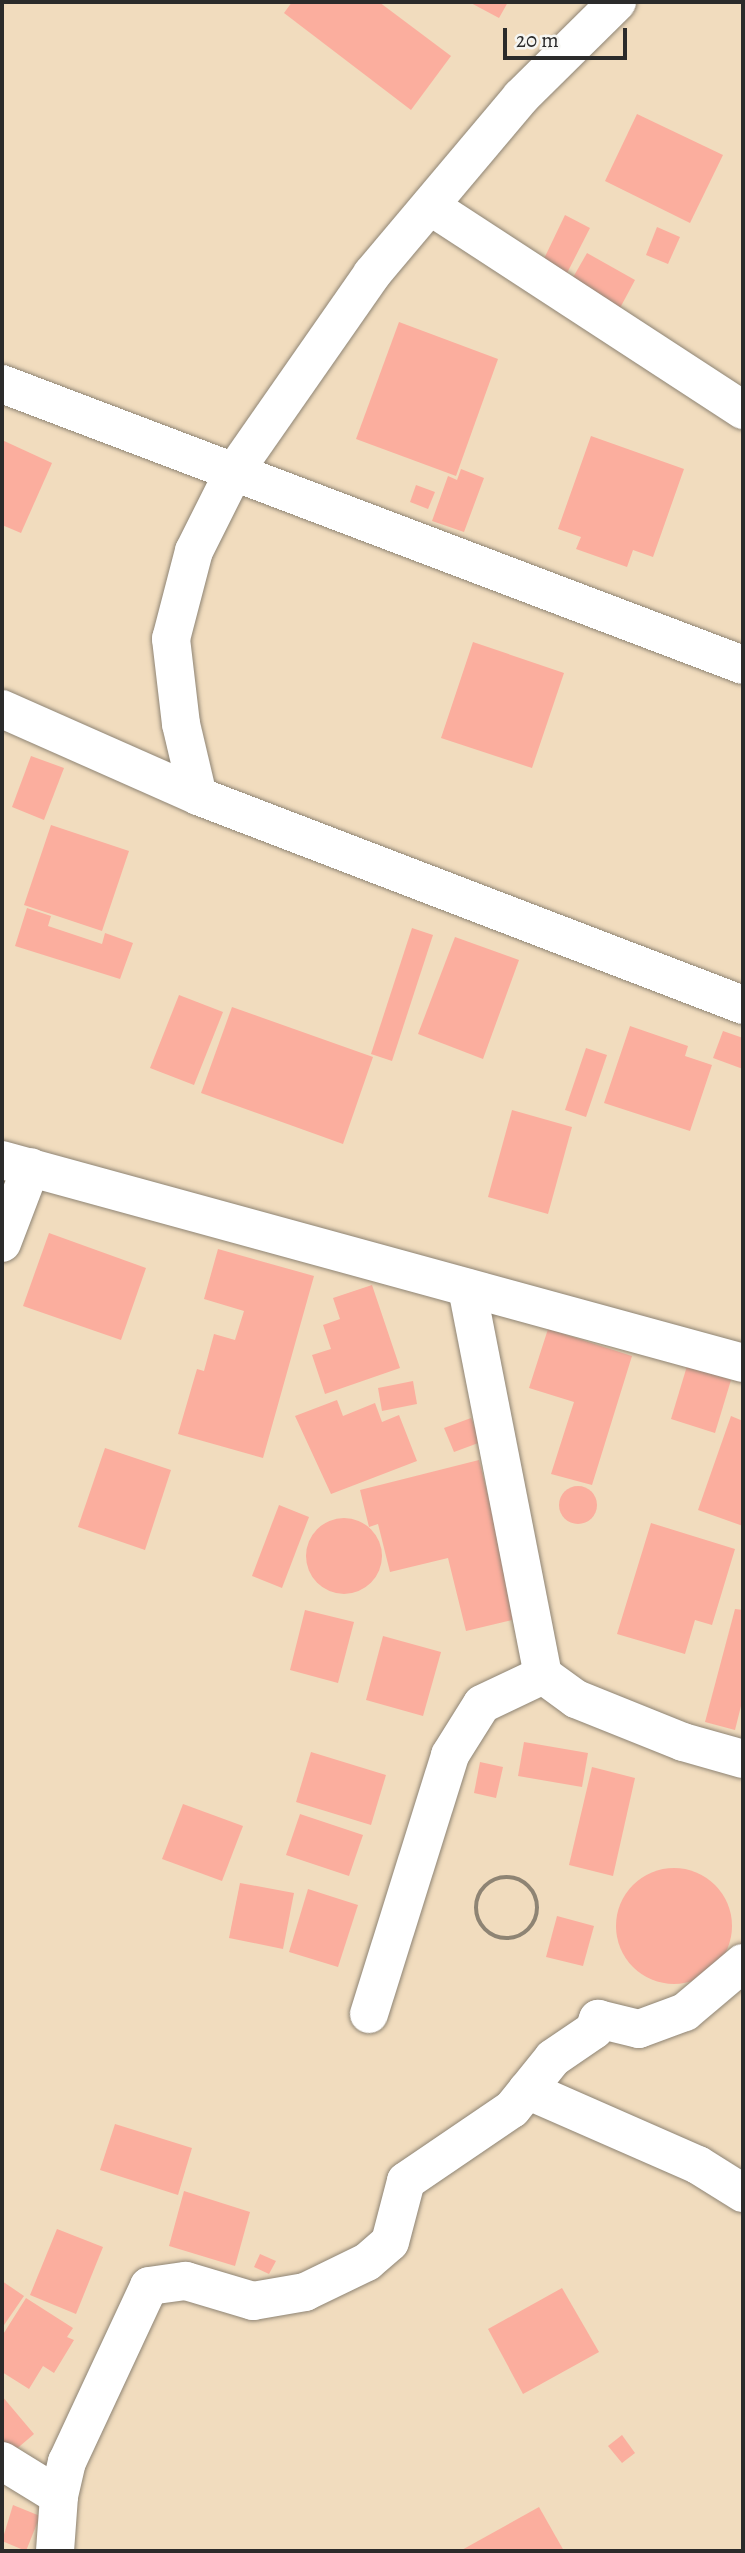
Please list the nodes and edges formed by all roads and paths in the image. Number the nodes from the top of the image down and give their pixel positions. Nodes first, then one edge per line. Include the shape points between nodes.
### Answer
1 (617, 2) edge
2 (430, 206) junction
3 (2, 384) edge
4 (743, 410) edge
5 (232, 475) junction
6 (743, 665) edge
7 (2, 709) edge
8 (198, 796) junction
9 (743, 1005) edge
10 (16, 1163) edge
11 (2, 1243) edge
12 (467, 1288) junction
13 (743, 1363) edge
14 (543, 1675) junction
15 (743, 1759) edge
16 (523, 1882) joint
17 (743, 1963) edge
18 (369, 2014) dead end
19 (527, 2090) junction
20 (743, 2193) edge
21 (2, 2461) edge
22 (59, 2496) junction
23 (55, 2551) edge

1 - 2 street via 521,97
2 - 4 street
2 - 5 street via 372,274
3 - 5 street
5 - 6 street
5 - 8 street via 194,551 171,639 181,724
7 - 8 street
8 - 9 street
10 - 11 street
10 - 12 street
12 - 13 street
12 - 14 street
14 - 15 street via 576,1699 683,1742
14 - 18 street via 482,1704 450,1755
16 - 16 path via 511,1877 484,1886 475,1912 490,1934 503,1940 529,1931 538,1905
17 - 19 street via 685,2012 639,2029 598,2019 594,2030 553,2058
19 - 20 street via 698,2165
19 - 22 street via 512,2109 405,2181 390,2242 366,2262 304,2292 253,2301 186,2281 149,2286 67,2462
21 - 22 street
22 - 23 street

